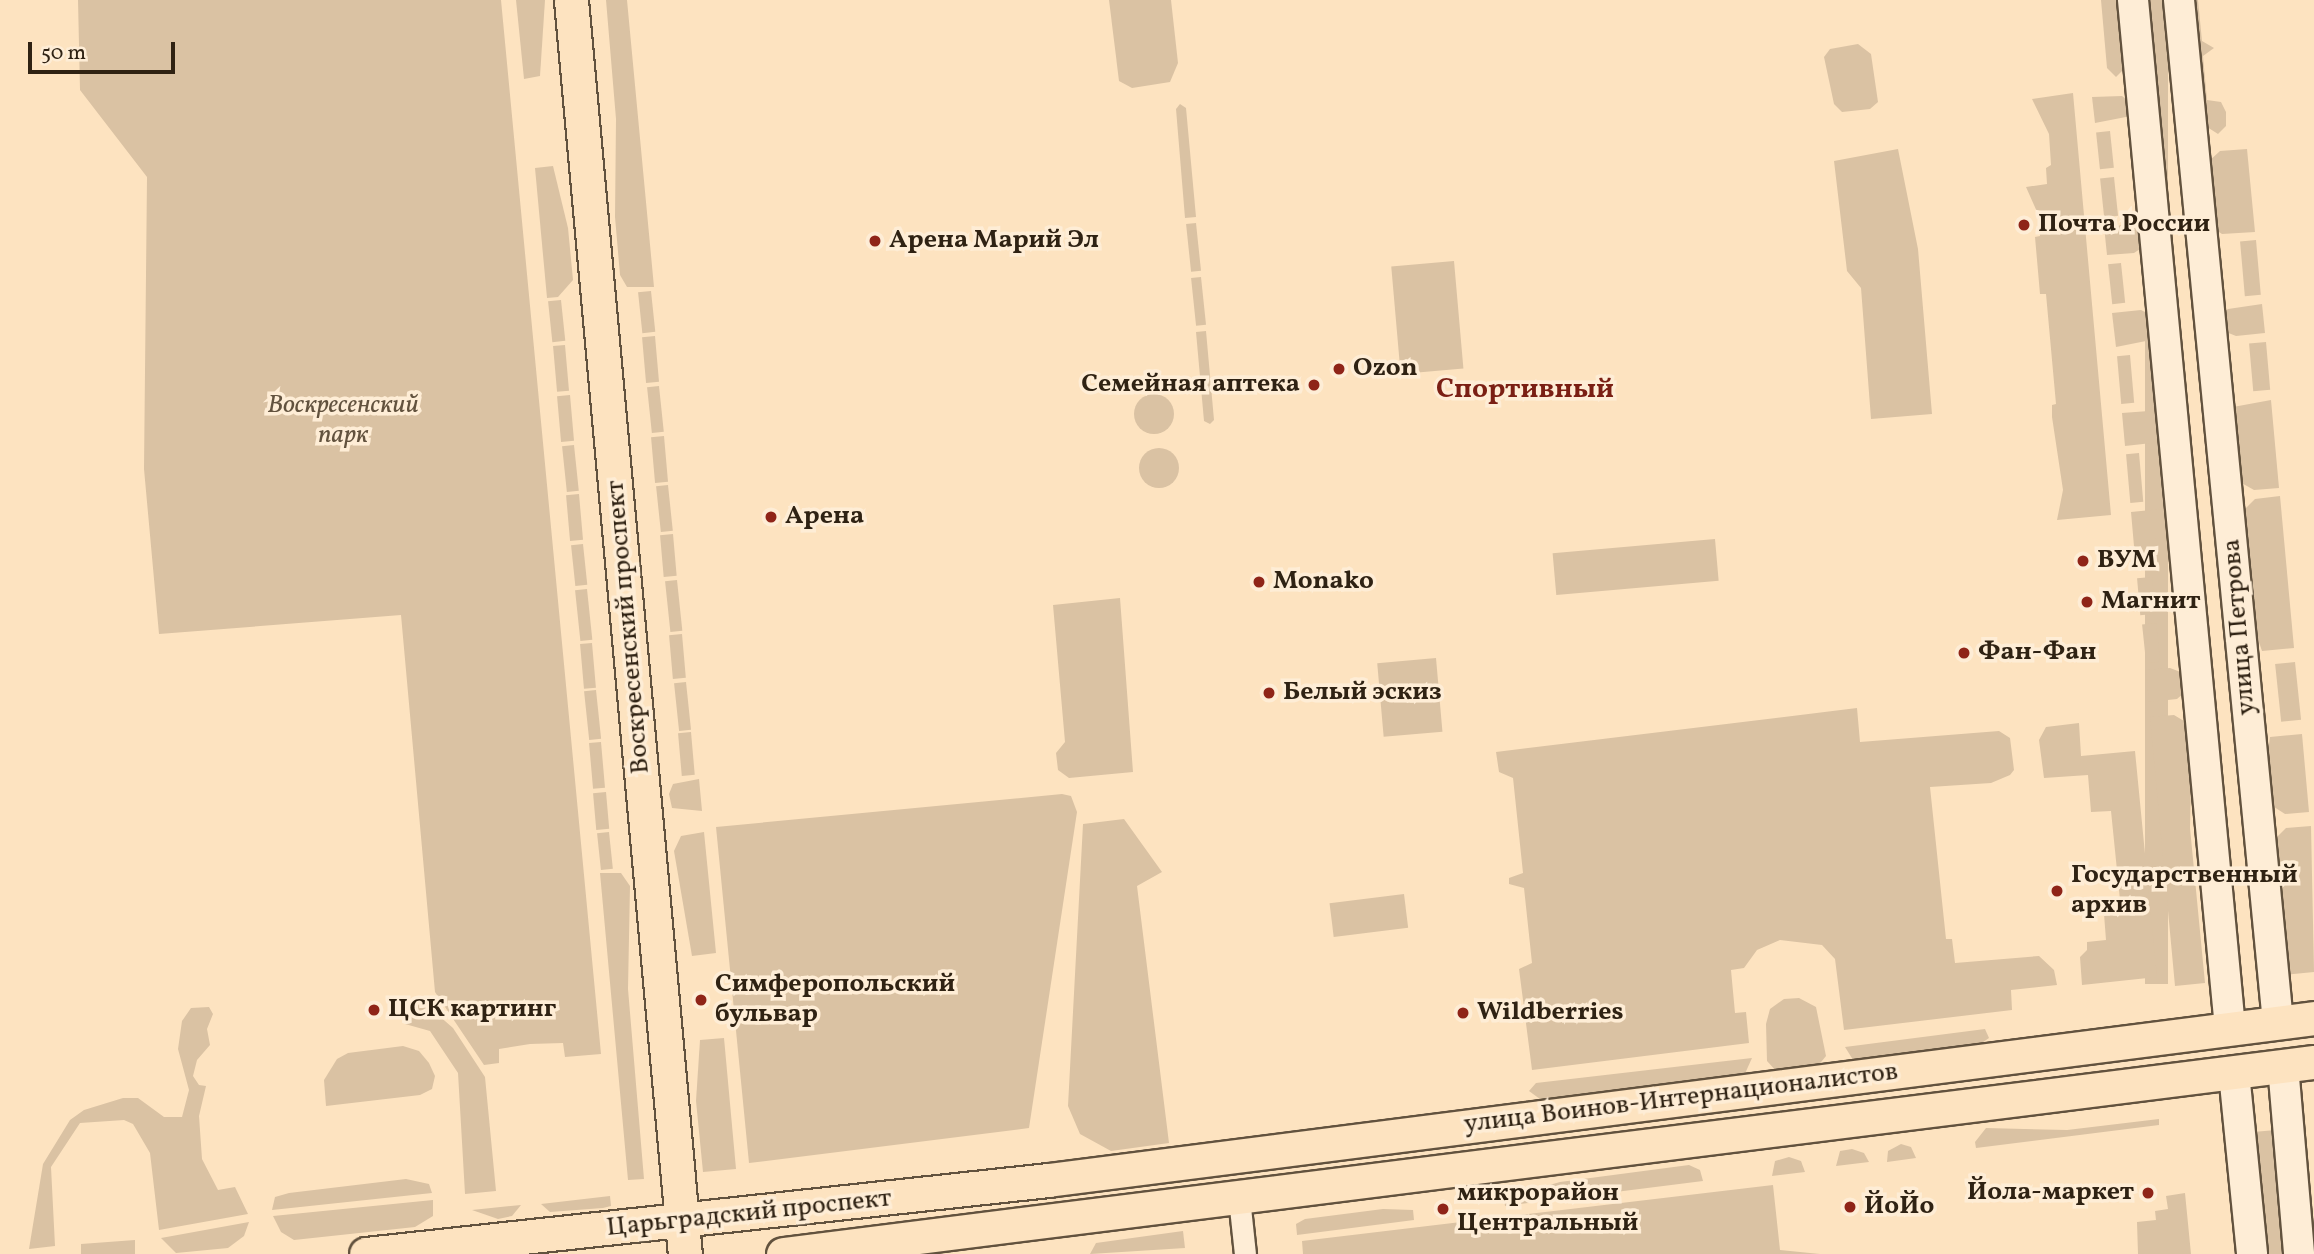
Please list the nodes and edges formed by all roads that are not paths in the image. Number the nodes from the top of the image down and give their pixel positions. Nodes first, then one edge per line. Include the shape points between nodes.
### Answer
1 (572, 0) edge
2 (2133, 0) edge
3 (2179, 0) edge
4 (2314, 1018) edge
5 (2278, 1023) junction
6 (2230, 1029) junction
7 (2298, 1064) edge
8 (2234, 1073) junction
9 (1048, 1180) joint
10 (1239, 1198) junction
11 (1053, 1220) joint
12 (684, 1238) edge
13 (366, 1254) edge
14 (783, 1254) edge
15 (1245, 1254) edge
16 (2252, 1254) edge
17 (2299, 1254) edge

1 - 12 main road, Воскресенский проспект
2 - 6 main road, улица Петрова
3 - 5 main road, улица Петрова
4 - 5 main road, улица Воинов-Интернационалистов
5 - 6 main road, улица Воинов-Интернационалистов
5 - 7 main road, улица Петрова
6 - 8 main road, улица Петрова
6 - 9 main road, улица Воинов-Интернационалистов
7 - 8 main road, улица Воинов-Интернационалистов
7 - 17 main road, улица Петрова
8 - 10 main road, улица Воинов-Интернационалистов
8 - 16 main road, улица Петрова
9 - 12 main road, Царьградский проспект
10 - 11 main road, улица Воинов-Интернационалистов
10 - 15 street
11 - 14 main road, Царьградский проспект
12 - 13 main road, Царьградский проспект

